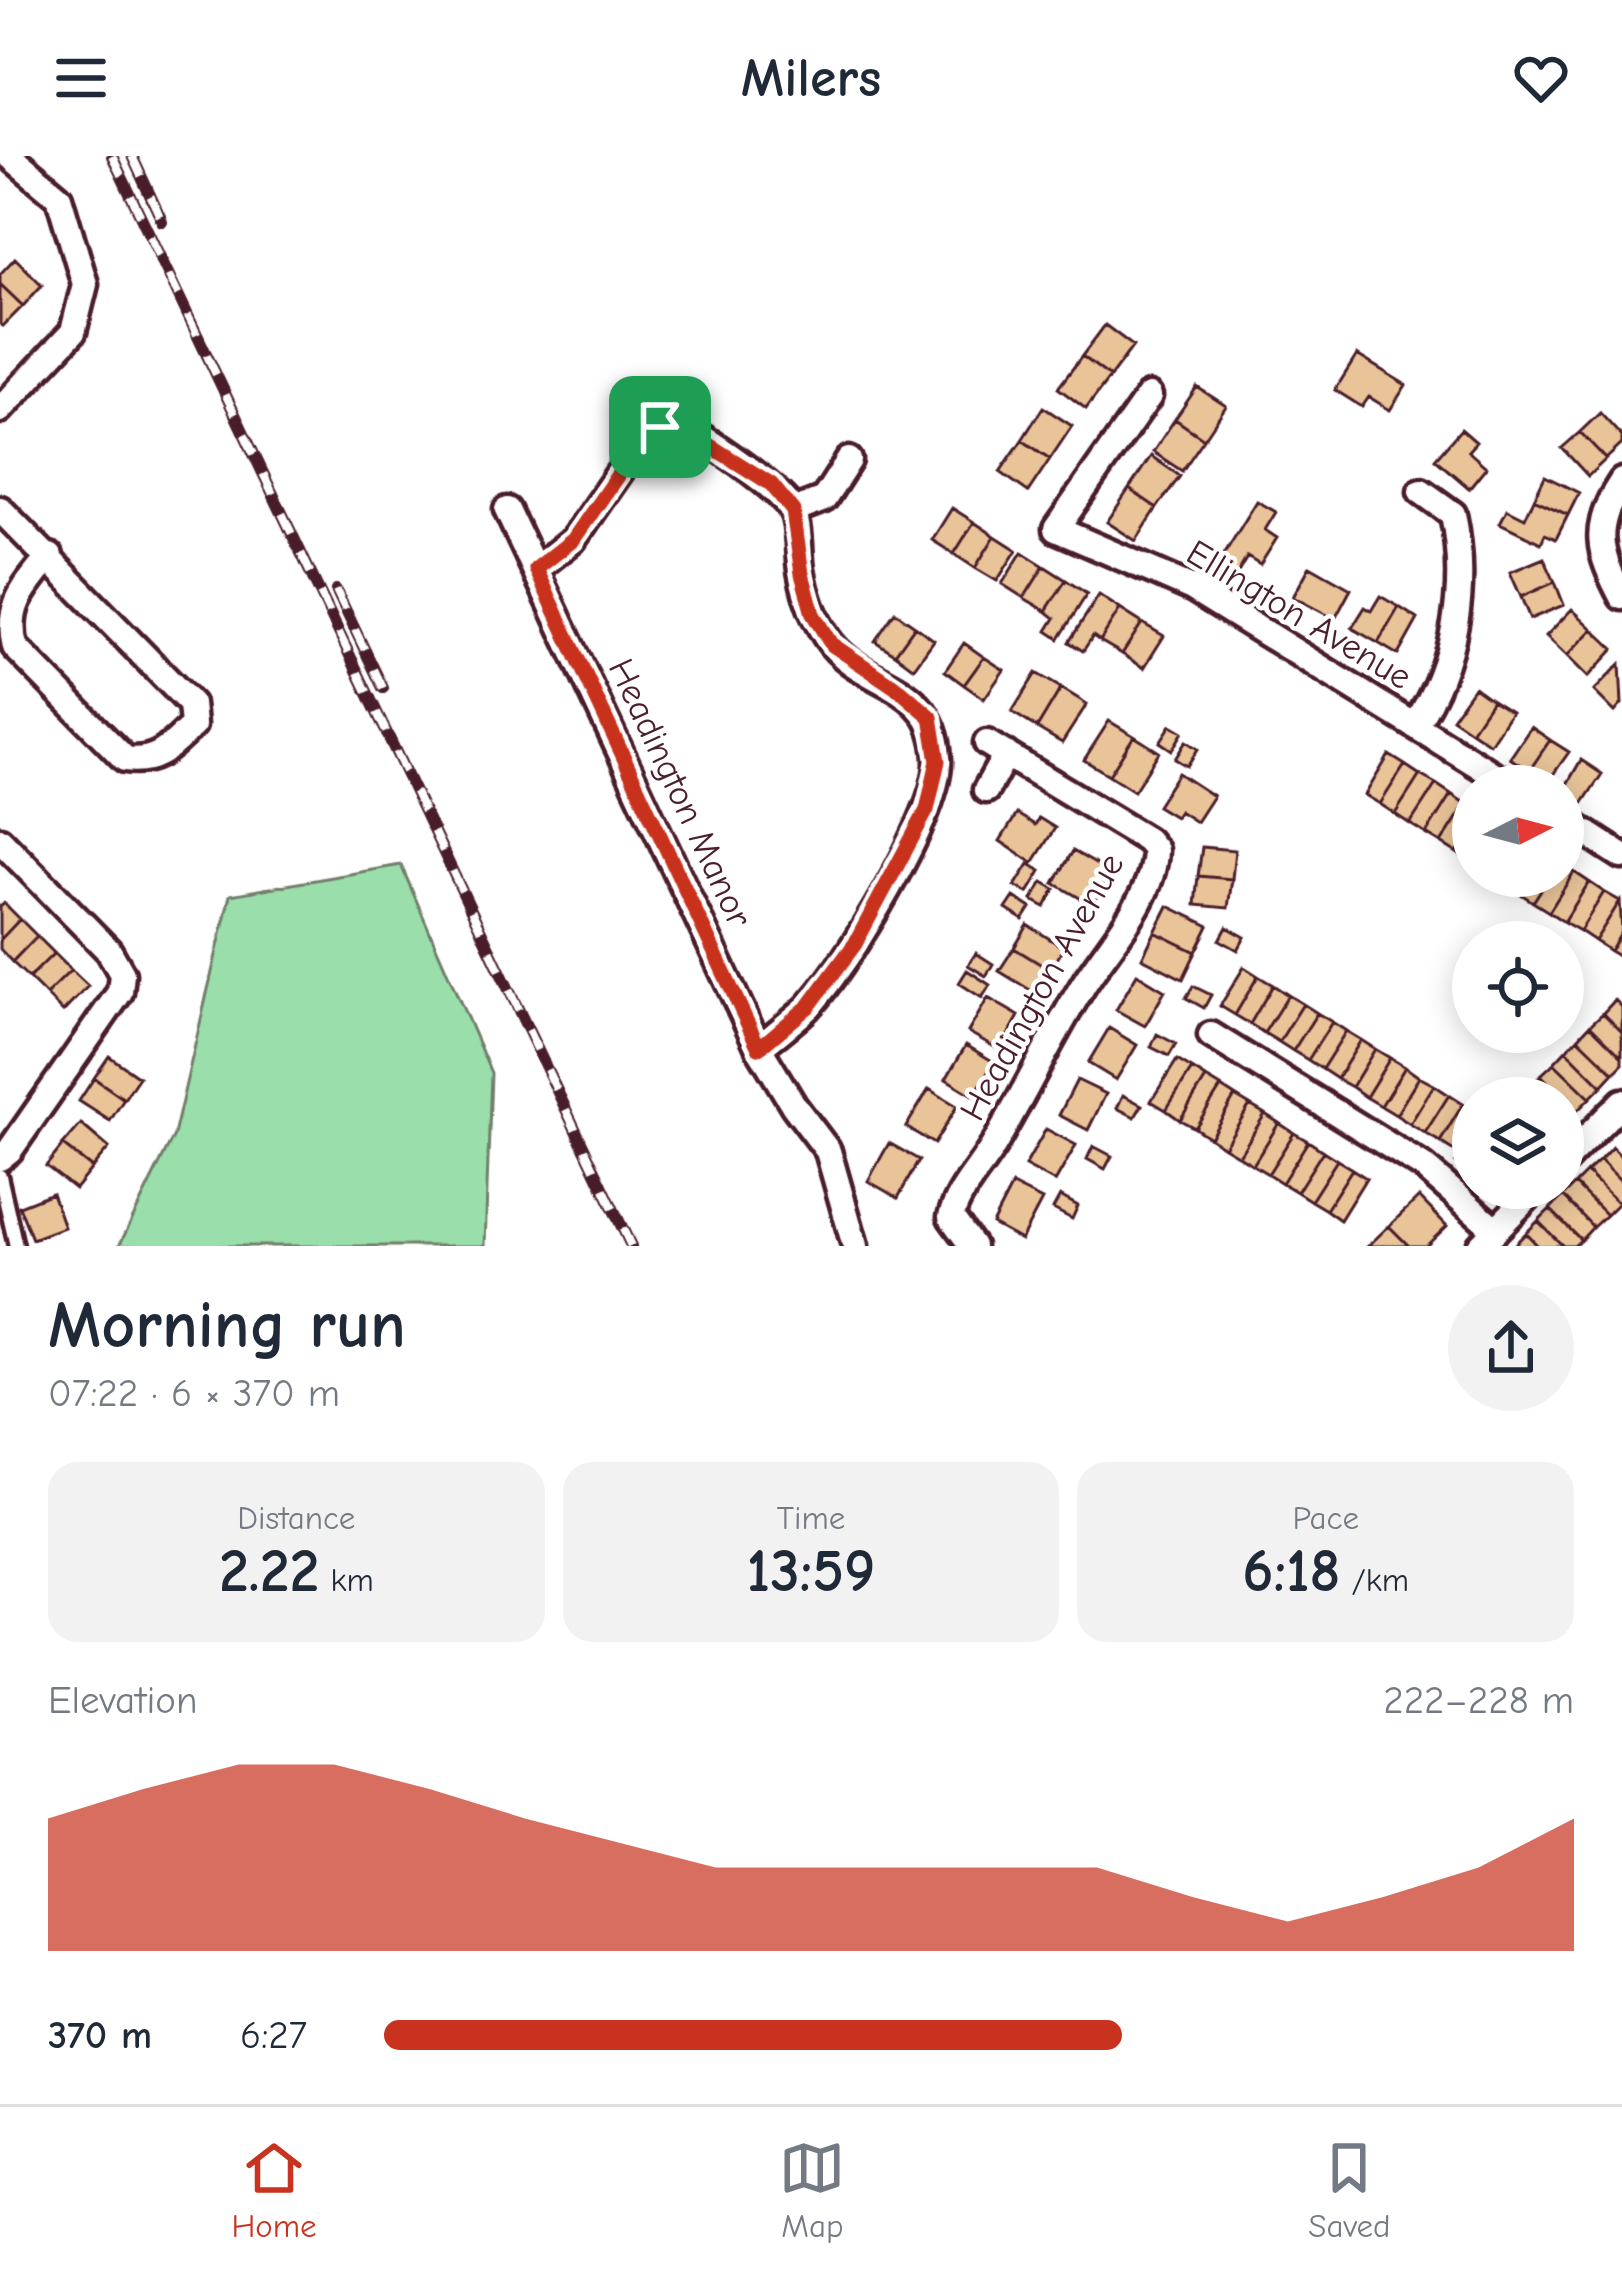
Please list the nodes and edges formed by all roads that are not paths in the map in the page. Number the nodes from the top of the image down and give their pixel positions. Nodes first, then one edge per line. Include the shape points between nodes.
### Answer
1 (10, 156) edge
2 (1149, 396) dead end
3 (0, 410) edge
4 (849, 460) dead end
5 (1622, 481) edge
6 (1421, 490) dead end
7 (0, 509) edge
8 (507, 510) dead end
9 (793, 511) junction
10 (50, 556) junction
11 (536, 569) junction
12 (1622, 597) edge
13 (1415, 725) junction
14 (1479, 765) edge
15 (986, 790) dead end
16 (1584, 832) edge
17 (0, 840) edge
18 (1622, 856) edge
19 (1211, 1035) dead end
20 (759, 1048) junction
21 (1622, 1102) edge
22 (1584, 1141) edge
23 (0, 1158) edge
24 (0, 1176) edge
25 (1516, 1209) edge
26 (1488, 1238) edge
27 (16, 1246) edge
28 (855, 1246) edge
29 (971, 1246) edge

1 - 3 street via 59,196 85,284 74,332
2 - 13 street, Ellington Avenue via 1056,529 1192,588
4 - 9 street via 824,499
5 - 12 street via 1603,523 1601,556
6 - 13 street, Ellington Avenue via 1453,514 1462,554 1453,634
7 - 10 street
8 - 11 street, Headington Manor
9 - 11 street via 771,484 682,428 660,427 646,434 573,540
9 - 20 street via 813,614 831,644 931,717 938,761 927,810 855,944 809,1006
10 - 10 street via 190,704 193,725 161,756 125,759 15,647 14,601
11 - 20 street, Headington Manor
13 - 14 street
15 - 29 street, Headington Avenue via 996,749 1147,840 1155,864 957,1197 951,1217
16 - 18 street
17 - 23 street via 122,974 120,992
19 - 26 street via 1424,1167
20 - 28 street, Headington Manor via 828,1151
21 - 22 street
24 - 27 lane
25 - 26 street

